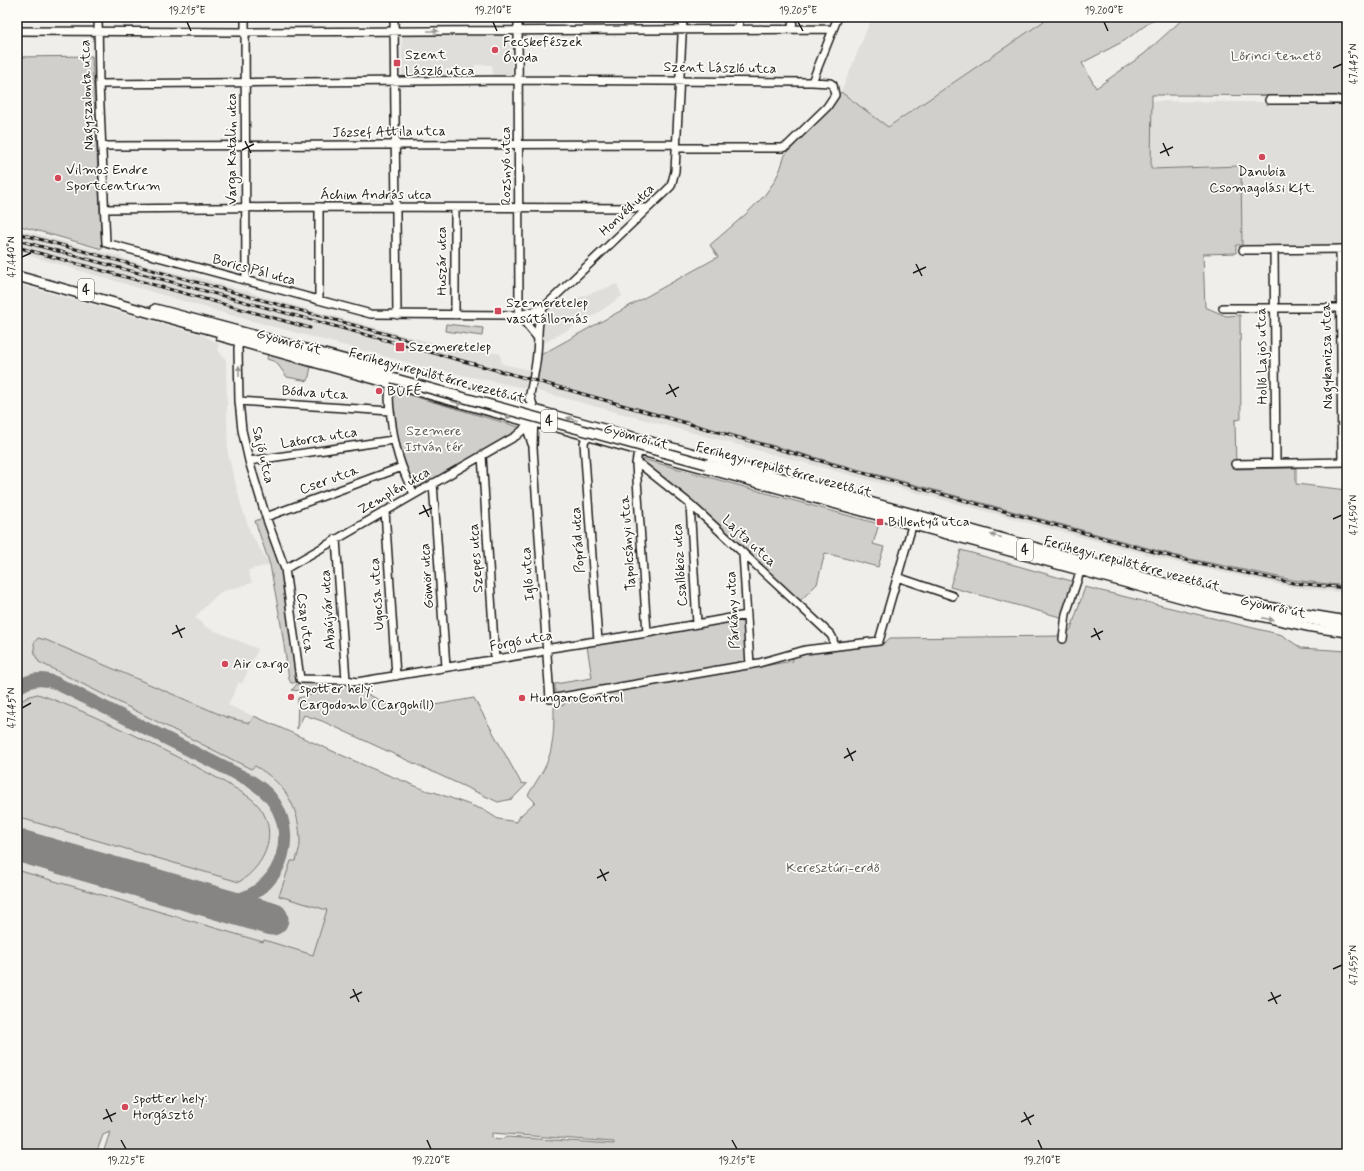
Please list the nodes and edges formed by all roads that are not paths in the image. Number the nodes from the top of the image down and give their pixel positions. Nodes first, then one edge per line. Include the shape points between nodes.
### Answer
1 (98, 17) edge
2 (244, 17) edge
3 (394, 17) edge
4 (518, 17) edge
5 (683, 17) edge
6 (740, 17) edge
7 (793, 17) edge
8 (838, 17) edge
9 (682, 29) junction
10 (739, 29) junction
11 (792, 29) junction
12 (833, 29) junction
13 (17, 31) edge
14 (394, 31) junction
15 (518, 31) junction
16 (98, 32) junction
17 (244, 32) junction
18 (518, 80) junction
19 (680, 81) junction
20 (394, 82) junction
21 (812, 82) junction
22 (245, 83) junction
23 (99, 84) junction
24 (1269, 100) dead end
25 (1347, 100) edge
26 (518, 143) junction
27 (395, 144) junction
28 (102, 146) junction
29 (246, 146) junction
30 (676, 146) junction
31 (245, 208) junction
32 (319, 208) junction
33 (396, 208) junction
34 (455, 208) junction
35 (519, 208) junction
36 (648, 208) junction
37 (105, 209) junction
38 (106, 243) joint
39 (1344, 249) edge
40 (1243, 250) dead end
41 (1274, 250) junction
42 (17, 271) edge
43 (17, 276) edge
44 (246, 281) junction
45 (319, 300) junction
46 (543, 308) junction
47 (1223, 308) dead end
48 (1274, 308) junction
49 (1343, 308) edge
50 (154, 311) junction
51 (397, 315) junction
52 (455, 315) junction
53 (519, 315) junction
54 (537, 337) junction
55 (240, 342) junction
56 (392, 381) junction
57 (239, 401) junction
58 (531, 403) junction
59 (519, 404) junction
60 (390, 411) junction
61 (534, 423) junction
62 (526, 424) junction
63 (531, 434) junction
64 (516, 436) junction
65 (586, 437) junction
66 (393, 440) junction
67 (638, 452) junction
68 (482, 455) junction
69 (249, 461) junction
70 (1344, 462) edge
71 (1276, 463) junction
72 (636, 464) junction
73 (1235, 464) dead end
74 (402, 467) junction
75 (433, 483) junction
76 (414, 494) junction
77 (690, 504) junction
78 (385, 511) junction
79 (266, 517) junction
80 (912, 526) junction
81 (336, 539) junction
82 (743, 553) junction
83 (285, 569) junction
84 (1080, 572) junction
85 (897, 577) junction
86 (953, 596) dead end
87 (747, 614) junction
88 (1347, 620) edge
89 (697, 624) junction
90 (1347, 626) edge
91 (647, 633) junction
92 (1347, 633) edge
93 (1063, 639) dead end
94 (598, 641) junction
95 (834, 646) junction
96 (546, 650) junction
97 (495, 659) junction
98 (750, 665) junction
99 (446, 667) junction
100 (396, 676) junction
101 (300, 679) joint
102 (346, 680) junction

1 - 16 street, Nagyszalonta utca
2 - 17 street, Varga Katalin utca
3 - 14 street
4 - 15 street, Rozsnyó utca
5 - 9 street, Honvéd utca
6 - 10 street
7 - 11 street
8 - 12 street
9 - 10 street
9 - 15 street
9 - 19 street, Honvéd utca
10 - 11 street
11 - 12 street
12 - 21 street
13 - 16 street
14 -> 15 street
14 - 17 street
14 - 20 street
15 - 18 street, Rozsnyó utca
16 - 17 street
16 - 23 street, Nagyszalonta utca
17 - 22 street, Varga Katalin utca
18 - 19 street, Szent László utca
18 - 20 street, Szent László utca
18 - 26 street, Rozsnyó utca
19 - 21 street, Szent László utca
19 - 30 street, Honvéd utca
20 - 22 street, Szent László utca
20 - 27 street
21 - 30 street, József Attila utca via 830,83 833,85 834,95 827,107 787,146 774,149
22 - 23 street, Szent László utca
22 - 29 street, Varga Katalin utca
23 - 28 street, Nagyszalonta utca
24 - 25 street
26 - 27 street, József Attila utca
26 - 30 street, József Attila utca
26 - 35 street, Rozsnyó utca
27 - 29 street, József Attila utca
27 - 33 street
28 - 29 street, József Attila utca
28 - 37 street, Nagyszalonta utca
29 - 31 street, Varga Katalin utca
30 - 36 street, Honvéd utca via 671,186
31 - 32 street, Áchim András utca
31 - 37 street, Áchim András utca
31 - 44 street, Varga Katalin utca
32 - 33 street, Áchim András utca
32 - 45 street
33 - 34 street, Áchim András utca
33 - 51 street
34 - 35 street, Áchim András utca
34 - 52 street, Huszár utca
35 - 36 street, Áchim András utca
35 - 53 street, Rozsnyó utca
36 - 46 street, Honvéd utca
37 - 38 street, Nagyszalonta utca
38 - 44 street, Borics Pál utca
39 - 41 street
39 - 49 street, Nagykanizsa utca
40 - 41 street
41 - 48 street, Holló Lajos utca
42 - 50 main road, Ferihegyi repülőtérre vezető út / 4
43 - 50 main road, Ferihegyi repülőtérre vezető út / 4
44 - 45 street, Borics Pál utca
45 - 51 street, Borics Pál utca via 371,314
46 - 53 street, Borics Pál utca
46 - 54 street
47 - 48 street
48 - 49 street
48 - 71 street, Holló Lajos utca
49 - 70 street, Nagykanizsa utca
50 - 55 street, Gyömrői út
50 - 56 main road, Ferihegyi repülőtérre vezető út / 4
50 - 59 street, Gyömrői út
51 - 52 street, Borics Pál utca
52 - 53 street, Borics Pál utca
53 - 54 street
54 - 58 street
55 - 56 street, Gyömrői út
57 -> 55 street, Sajó utca
56 - 60 street
56 -> 62 street, Gyömrői út
56 - 90 main road, Ferihegyi repülőtérre vezető út / 4, bridge via 1182,593 1269,613
57 - 60 street, Bódva utca
57 - 69 street, Sajó utca
58 - 59 street, Gyömrői út
58 - 59 street
58 - 61 street
58 - 62 street
88 -> 58 street, Gyömrői út via 1190,589 550,413
60 - 66 street
61 - 62 street, Gyömrői út
61 - 63 street, Igló utca
61 - 65 street, Gyömrői út
62 - 63 street, Igló utca
62 - 64 street, Zemplén utca
63 - 64 street, Zemplén utca
63 - 96 street, Igló utca
64 - 68 street, Zemplén utca
65 - 67 street, Gyömrői út
65 - 94 street, Poprád utca via 584,443
66 - 69 street, Latorca utca
66 - 74 street
67 - 72 street, Tapolcsányi utca
67 - 80 street, Gyömrői út
68 - 75 street, Zemplén utca
68 - 97 street, Szepes utca
69 - 79 street, Sajó utca
70 - 71 street
71 - 73 street
72 - 77 street, Lajta utca via 641,465
72 - 91 street, Tapolcsányi utca
74 - 76 street
74 - 79 street, Cser utca
75 - 76 street, Zemplén utca
75 - 99 street, Gömör utca
76 - 78 street, Zemplén utca
77 - 82 street, Lajta utca
77 - 89 street, Csallóköz utca
78 - 81 street, Zemplén utca
78 - 100 street, Ugocsa utca
79 - 83 street, Sajó utca
80 - 84 street, Gyömrői út
80 - 85 street
81 - 83 street, Zemplén utca
81 - 102 street, Abaújvár utca
82 - 87 street, Párkány utca
82 - 95 street, Lajta utca via 831,635
83 - 101 street, Csap utca
84 -> 92 street, Gyömrői út via 1208,606
84 - 93 street via 1066,614
85 - 86 street
85 - 95 street via 879,641
87 - 89 street, Forgó utca
87 - 98 street, Párkány utca
89 - 91 street, Forgó utca
91 - 94 street, Forgó utca
94 - 96 street, Forgó utca
95 - 98 street via 792,653
96 - 97 street, Forgó utca
96 - 98 street, Igló utca via 550,699
97 - 99 street, Forgó utca
99 - 100 street, Forgó utca
100 - 102 street, Forgó utca via 357,682
101 - 102 street, Forgó utca

